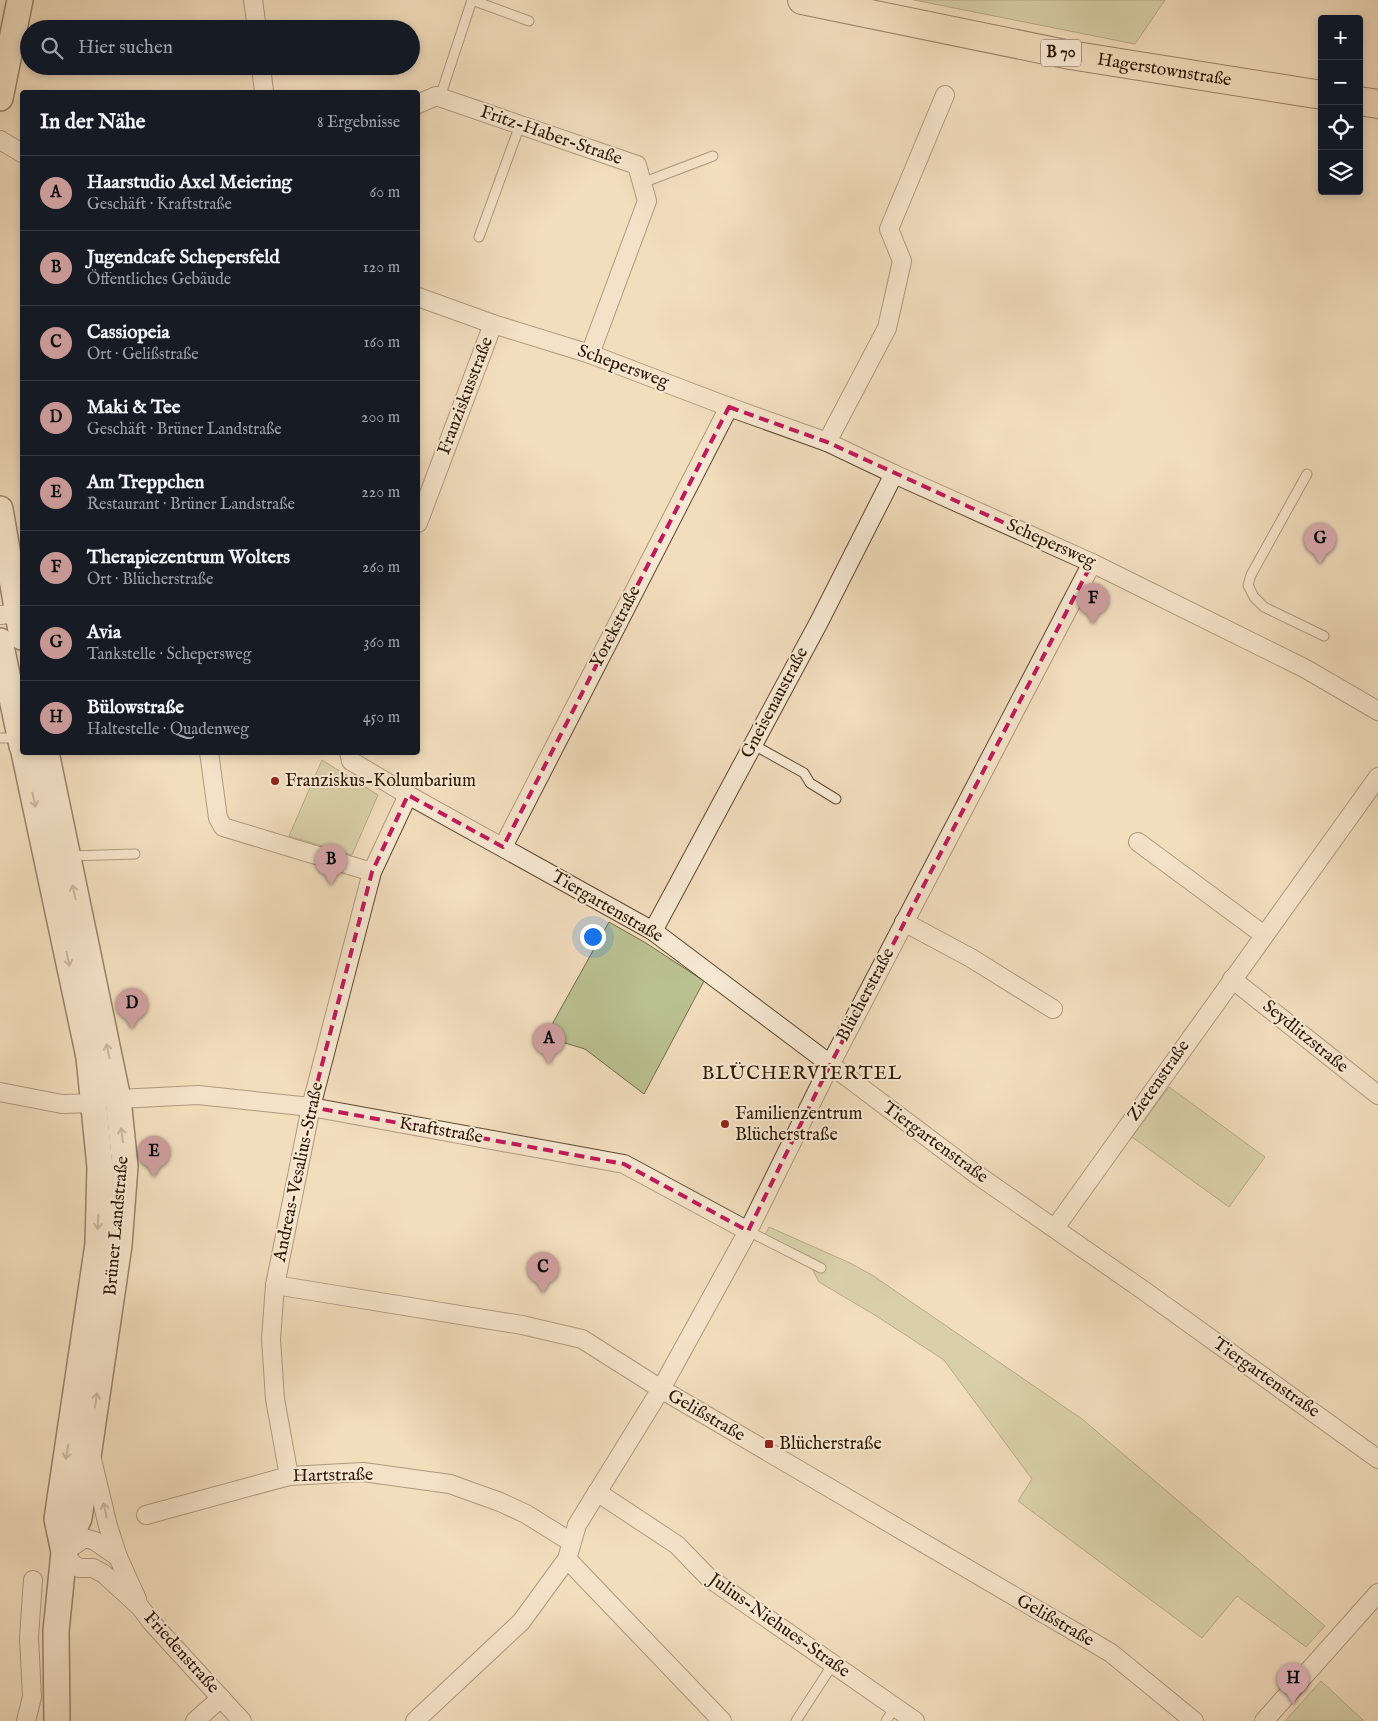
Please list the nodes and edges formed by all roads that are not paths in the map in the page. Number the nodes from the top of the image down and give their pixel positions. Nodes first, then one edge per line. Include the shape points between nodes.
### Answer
1 (20, 0) edge
2 (254, 0) edge
3 (472, 0) edge
4 (802, 0) edge
5 (256, 20) edge
6 (529, 21) dead end
7 (262, 75) edge
8 (264, 90) edge
9 (1318, 94) edge
10 (945, 95) dead end
11 (440, 97) junction
12 (0, 98) edge
13 (1363, 102) edge
14 (420, 103) edge
15 (1378, 104) edge
16 (520, 125) junction
17 (0, 140) edge
18 (20, 151) edge
19 (713, 156) dead end
20 (642, 184) junction
21 (479, 237) dead end
22 (420, 299) edge
23 (493, 324) junction
24 (590, 354) junction
25 (730, 407) junction
26 (827, 442) junction
27 (894, 474) junction
28 (1307, 474) dead end
29 (0, 509) edge
30 (420, 519) edge
31 (1092, 563) junction
32 (9, 614) edge
33 (20, 633) edge
34 (1324, 636) dead end
35 (0, 641) edge
36 (1378, 711) edge
37 (17, 744) edge
38 (752, 744) junction
39 (47, 755) edge
40 (209, 755) edge
41 (349, 755) edge
42 (1378, 777) edge
43 (408, 795) junction
44 (836, 799) dead end
45 (1138, 842) dead end
46 (502, 846) junction
47 (135, 854) dead end
48 (67, 856) junction
49 (372, 872) junction
50 (904, 922) junction
51 (653, 931) junction
52 (1264, 935) junction
53 (1232, 978) junction
54 (1053, 1008) dead end
55 (830, 1065) junction
56 (0, 1092) edge
57 (1378, 1095) edge
58 (106, 1101) junction
59 (311, 1107) junction
60 (1055, 1228) junction
61 (748, 1231) junction
62 (821, 1268) dead end
63 (275, 1285) junction
64 (661, 1389) junction
65 (89, 1448) junction
66 (1378, 1459) edge
67 (289, 1476) junction
68 (597, 1492) junction
69 (146, 1515) dead end
70 (569, 1550) junction
71 (64, 1552) junction
72 (118, 1557) junction
73 (33, 1580) dead end
74 (1378, 1593) edge
75 (140, 1607) junction
76 (833, 1664) junction
77 (222, 1698) junction
78 (891, 1714) edge
79 (26, 1721) edge
80 (58, 1721) edge
81 (195, 1721) edge
82 (242, 1721) edge
83 (415, 1721) edge
84 (722, 1721) edge
85 (796, 1721) edge
86 (915, 1721) edge
87 (1194, 1721) edge
88 (1264, 1721) edge

1 - 12 main road
2 - 5 street
3 - 6 lane
3 - 11 lane
4 - 9 main road, Hagerstownstraße / B 70 via 1070,55
7 - 8 street
10 - 26 street via 889,228 902,261 887,328
11 - 14 street
11 - 16 street, Fritz-Haber-Straße
13 - 15 main road
16 - 20 street, Fritz-Haber-Straße via 637,165
16 - 21 lane
17 - 18 street
19 - 20 lane
20 - 24 street, Fritz-Haber-Straße via 647,200
22 - 23 street, Schepersweg
23 - 24 street, Schepersweg
23 - 30 street, Franziskusstraße
24 - 25 street, Schepersweg
25 - 26 street, Schepersweg
25 - 46 street, Yorckstraße
26 - 27 street, Schepersweg
27 - 31 street, Schepersweg
27 - 38 street, Gneisenaustraße
28 - 34 lane via 1250,575 1248,585 1264,607
29 - 32 main road
31 - 36 street, Schepersweg via 1306,669
31 - 50 street, Blücherstraße
32 - 33 main road
35 - 37 main road, Brüner Landstraße
37 -> 58 main road, Brüner Landstraße via 89,1057
38 - 44 lane via 804,773 810,783
38 - 51 street, Gneisenaustraße
39 - 48 main road, Brüner Landstraße
40 - 49 street via 218,818 224,827
41 - 43 street via 351,761
42 - 52 street, Zietenstraße
43 - 46 street, Tiergartenstraße
43 - 49 street
45 - 52 street
46 - 51 street, Tiergartenstraße
47 - 48 lane
58 -> 48 main road, Brüner Landstraße
49 - 59 street, Andreas-Vesalius-Straße
50 - 54 street
50 - 55 street, Blücherstraße
51 - 55 street, Tiergartenstraße
52 - 53 street, Zietenstraße
53 - 57 street, Seydlitzstraße
53 - 60 street, Zietenstraße
55 - 60 street, Tiergartenstraße via 976,1174
55 - 61 street, Blücherstraße
56 - 58 street, Kraftstraße via 62,1104
58 - 59 street, Kraftstraße via 198,1095
65 -> 58 main road, Brüner Landstraße via 121,1225 126,1166
58 -> 71 main road, Brüner Landstraße via 98,1244 57,1519
59 - 61 street, Kraftstraße via 624,1164
59 - 63 street, Andreas-Vesalius-Straße
60 - 66 street, Tiergartenstraße
61 - 62 lane
61 - 64 street, Blücherstraße
63 - 64 street, Gelißstraße via 522,1325 582,1339
63 - 67 street, Andreas-Vesalius-Straße via 271,1339 275,1399
64 - 68 street, Blücherstraße
64 - 87 street, Gelißstraße via 1111,1653
65 - 71 main road, Brüner Landstraße via 79,1518
72 -> 65 street, Friedenstraße
67 - 69 street, Hartstraße
67 - 70 street, Hartstraße via 363,1472 450,1484 526,1514
68 - 70 street, Blücherstraße via 577,1525
68 - 76 street, Julius-Niehues-Straße via 677,1544 708,1578
70 - 83 street, Blücherstraße via 521,1622
70 - 84 street, Hartstraße
71 - 72 street via 85,1538
71 - 75 street, Friedenstraße via 79,1568 93,1568 104,1574
71 - 80 main road, Brüner Landstraße via 56,1631
72 - 75 street, Friedenstraße
73 - 79 street via 29,1637 32,1696
74 - 88 street
75 - 77 street, Friedenstraße
76 - 78 street, Julius-Niehues-Straße
76 - 85 lane
77 - 81 street
77 - 82 street, Friedenstraße
78 - 86 street, Julius-Niehues-Straße

